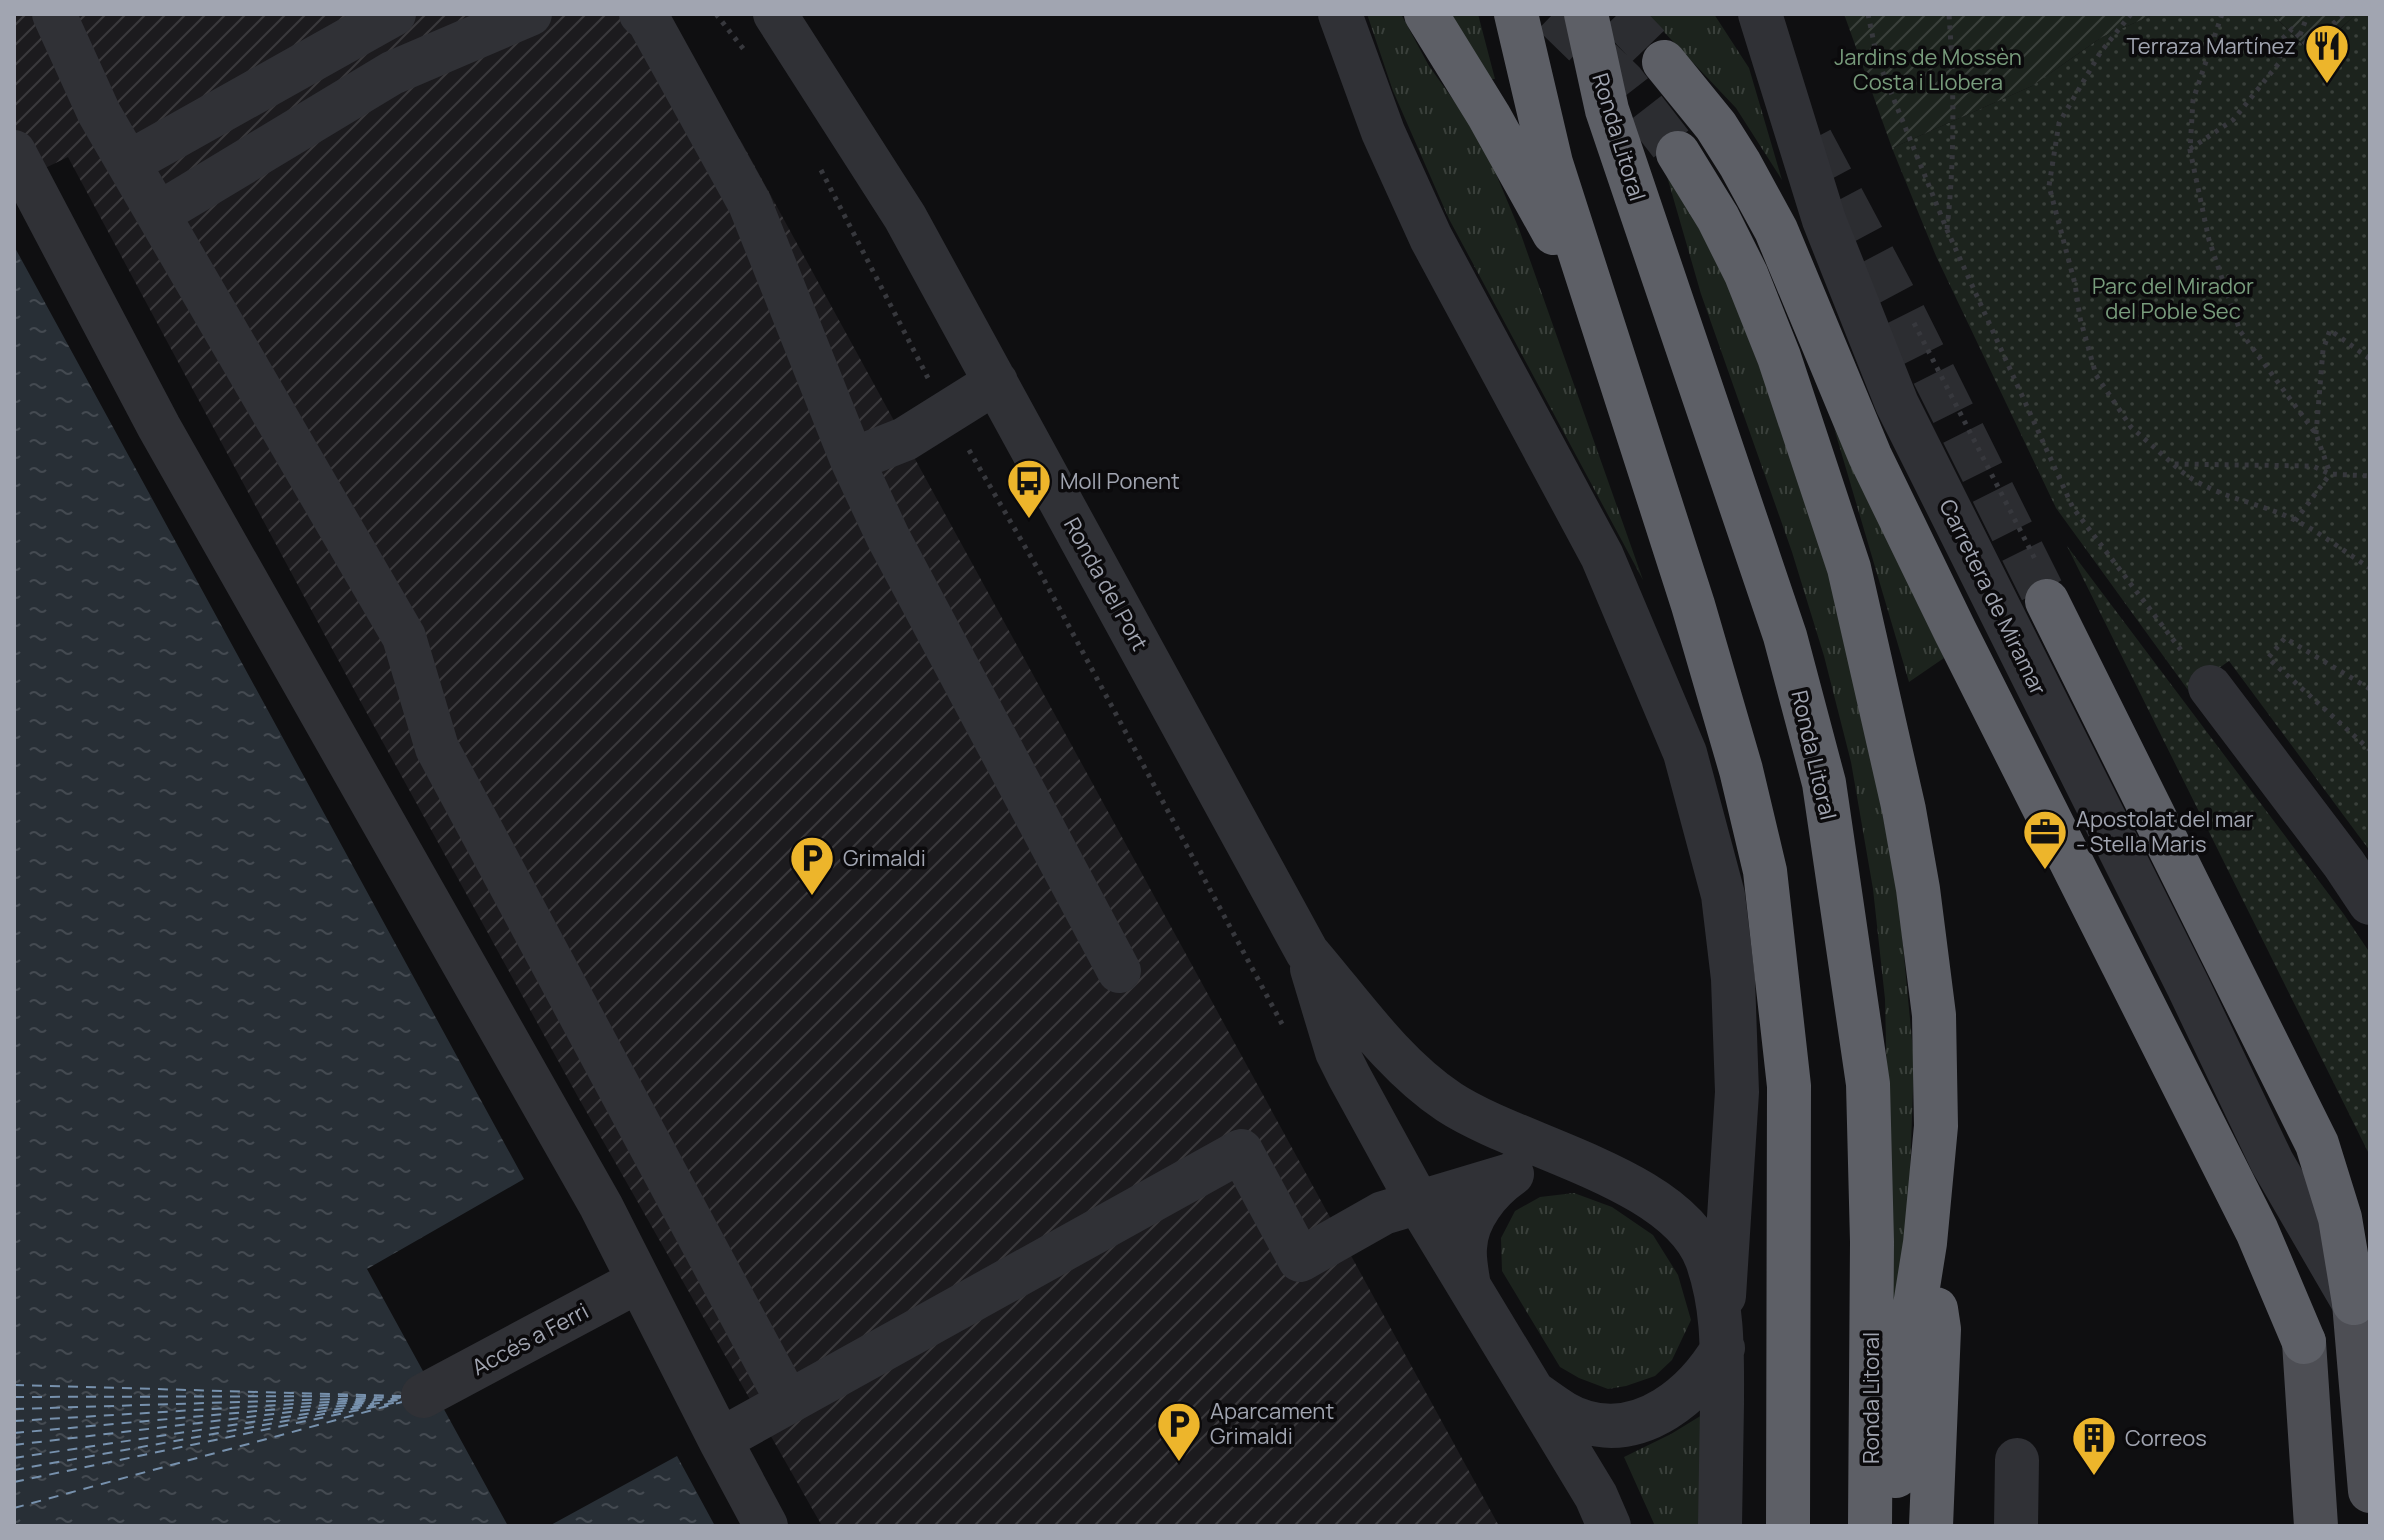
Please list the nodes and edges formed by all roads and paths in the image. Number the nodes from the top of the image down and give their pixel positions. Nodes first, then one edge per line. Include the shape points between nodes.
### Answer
1 (54, 14) edge
2 (394, 14) edge
3 (530, 14) edge
4 (641, 14) edge
5 (716, 14) edge
6 (1340, 14) edge
7 (1426, 14) edge
8 (1516, 14) edge
9 (1586, 14) edge
10 (1760, 14) edge
11 (1868, 14) edge
12 (1949, 14) edge
13 (2131, 14) edge
14 (2222, 14) edge
15 (2308, 14) edge
16 (2344, 14) edge
17 (791, 20) edge
18 (2300, 35) junction
19 (753, 62) dead end
20 (1664, 62) tunnel mouth
21 (2190, 150) junction
22 (14, 152) edge
23 (1678, 153) tunnel mouth
24 (128, 163) junction
25 (819, 167) dead end
26 (158, 214) junction
27 (1947, 230) junction
28 (1590, 286) junction
29 (2370, 359) edge
30 (921, 365) dead end
31 (996, 382) junction
32 (2316, 434) junction
33 (970, 452) dead end
34 (852, 460) junction
35 (2173, 464) junction
36 (2330, 474) junction
37 (2370, 476) edge
38 (2295, 521) junction
39 (2370, 568) edge
40 (2047, 601) tunnel mouth
41 (2210, 687) joint
42 (2370, 689) edge
43 (2370, 750) edge
44 (2370, 903) edge
45 (1307, 952) junction
46 (1119, 971) dead end
47 (1289, 1038) dead end
48 (2272, 1162) junction
49 (1581, 1164) junction
50 (1510, 1175) junction
51 (1418, 1202) junction
52 (1925, 1243) junction
53 (638, 1281) junction
54 (1469, 1286) junction
55 (2360, 1323) edge
56 (1722, 1332) junction
57 (2305, 1351) junction
58 (1532, 1391) junction
59 (423, 1396) dead end
60 (788, 1402) junction
61 (720, 1440) junction
62 (2017, 1460) dead end
63 (2370, 1491) edge
64 (766, 1526) edge
65 (1609, 1526) edge
66 (1720, 1526) edge
67 (1788, 1526) edge
68 (1870, 1526) edge
69 (1891, 1526) edge
70 (1931, 1526) edge
71 (2016, 1526) edge
72 (2316, 1526) edge

1 - 24 street
2 - 24 street
3 - 26 street via 392,73
4 - 34 street via 750,204
5 - 19 path
6 - 56 street via 1383,132 1431,238 1602,556 1685,753 1723,895 1733,979 1737,1092
7 - 28 highway
8 - 28 highway via 1551,163
9 - 68 highway, Ronda Litoral via 1607,110 1785,636 1824,783 1868,1084
10 - 48 street, Carretera de Miramar via 1824,220 1897,404
11 - 27 path via 1877,58
12 - 27 path via 1955,96
13 - 35 path via 2100,53 2059,123 2049,186 2096,375 2131,427
14 - 21 path via 2193,100
15 - 18 path
16 - 18 path via 2308,46
17 - 31 street, Ronda del Port
18 - 21 path via 2292,29 2282,39 2279,63 2233,120
20 - 57 highway via 1716,126 1776,230 1870,456 2257,1231
21 - 32 path via 2209,240 2240,331
22 - 53 street via 159,427 593,1192
23 - 52 highway via 1746,274 1779,357 1849,568 1891,753 1918,889 1934,1015 1936,1126
24 - 26 street
25 - 30 path
26 - 60 street via 404,637 437,748
27 - 41 path via 2073,508
28 - 67 highway via 1693,605 1765,871 1789,1086
29 - 32 path via 2330,330 2323,350
31 - 34 street via 905,439
31 - 45 street, Ronda del Port
32 - 36 path
33 - 47 path
34 - 46 street
35 - 36 path via 2313,466
35 - 38 path via 2189,479
36 - 37 path
36 - 38 path
38 - 39 path
40 - 55 highway via 2317,1144 2340,1218
41 - 44 street
42 - 43 path via 2285,638 2268,658
45 - 49 street, Ronda del Port via 1393,1053 1447,1101 1487,1125
45 - 51 street, Ronda del Port via 1337,1052
48 - 55 street, Carretera de Miramar
48 - 57 street, Carretera de Miramar
49 - 50 street, Ronda del Port via 1538,1165
49 - 56 street, Ronda del Port via 1657,1201 1689,1231 1706,1257
50 - 51 street, Ronda del Port
50 - 54 street, Ronda del Port via 1479,1206 1468,1230
51 - 54 street, Ronda del Port
51 - 60 street via 1383,1213 1300,1260 1241,1151
52 - 69 highway
52 - 70 highway via 1939,1329
53 - 59 street, Accés a Ferri
53 - 61 street
54 - 58 street, Ronda del Port
55 - 57 street
55 - 63 main road
56 - 58 street, Ronda del Port via 1709,1370 1690,1391 1637,1422 1614,1427 1585,1422
56 - 66 street, Ronda del Port
57 - 72 main road
58 - 65 street, Ronda del Port
60 - 61 street
61 - 64 street
62 - 71 street

